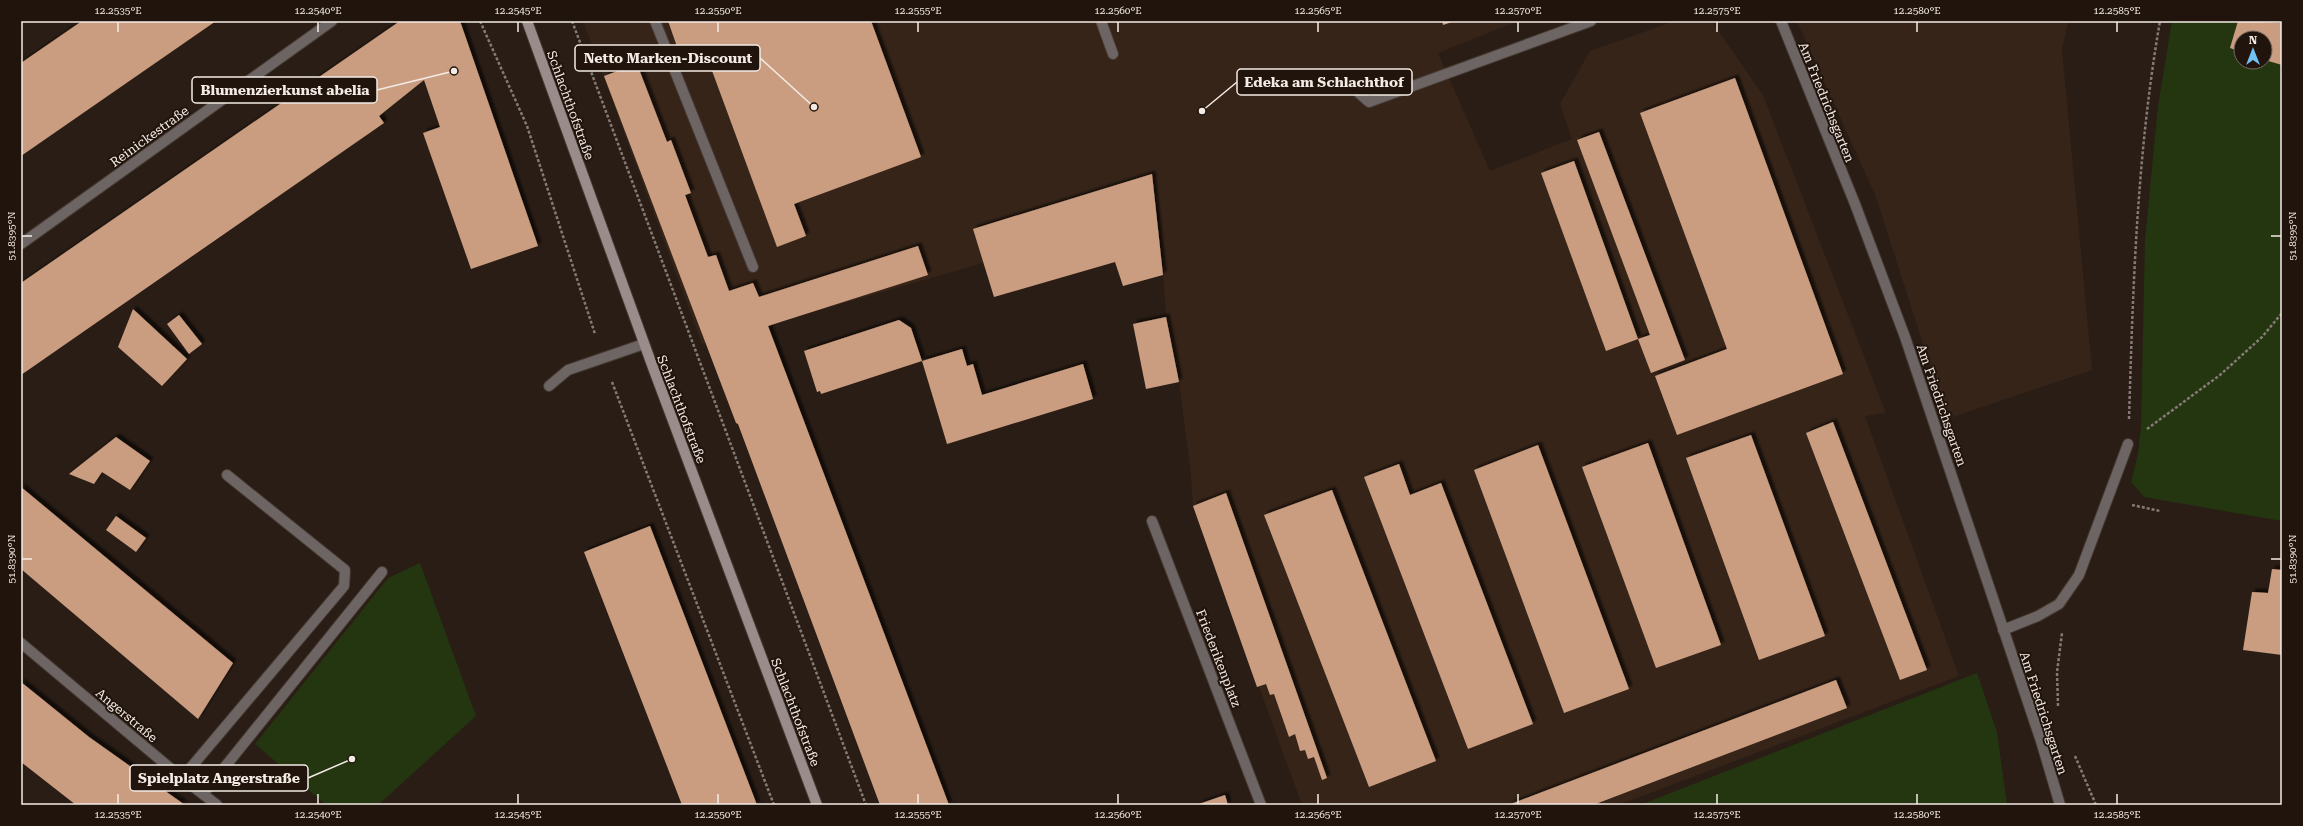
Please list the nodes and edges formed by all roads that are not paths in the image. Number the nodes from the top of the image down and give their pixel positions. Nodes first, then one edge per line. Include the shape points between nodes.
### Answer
1 (332, 21) edge
2 (527, 21) edge
3 (655, 21) edge
4 (1101, 21) edge
5 (1590, 21) edge
6 (1781, 21) edge
7 (1113, 54) dead end
8 (1341, 77) dead end
9 (21, 244) edge
10 (753, 267) dead end
11 (644, 344) junction
12 (549, 386) dead end
13 (2128, 444) road end
14 (227, 475) dead end
15 (1152, 520) dead end
16 (382, 572) dead end
17 (2003, 630) junction
18 (21, 643) edge
19 (182, 778) junction
20 (203, 794) junction
21 (218, 805) edge
22 (817, 805) edge
23 (1261, 805) edge
24 (2060, 805) edge

1 - 9 street, Reinickestraße
2 - 11 main road, Schlachthofstraße
3 - 10 street
4 - 7 street
5 - 8 street via 1369,102
6 - 17 street, Am Friedrichsgarten via 1855,204 1905,337
11 - 12 street via 568,370
11 - 22 main road, Schlachthofstraße
13 - 17 street via 2078,575 2059,604 2038,616
14 - 19 street via 345,570 344,586
15 - 23 street, Friederikenplatz
16 - 20 street
17 - 24 street, Am Friedrichsgarten
18 - 19 street, Angerstraße
19 - 20 street, Angerstraße
20 - 21 street, Angerstraße

